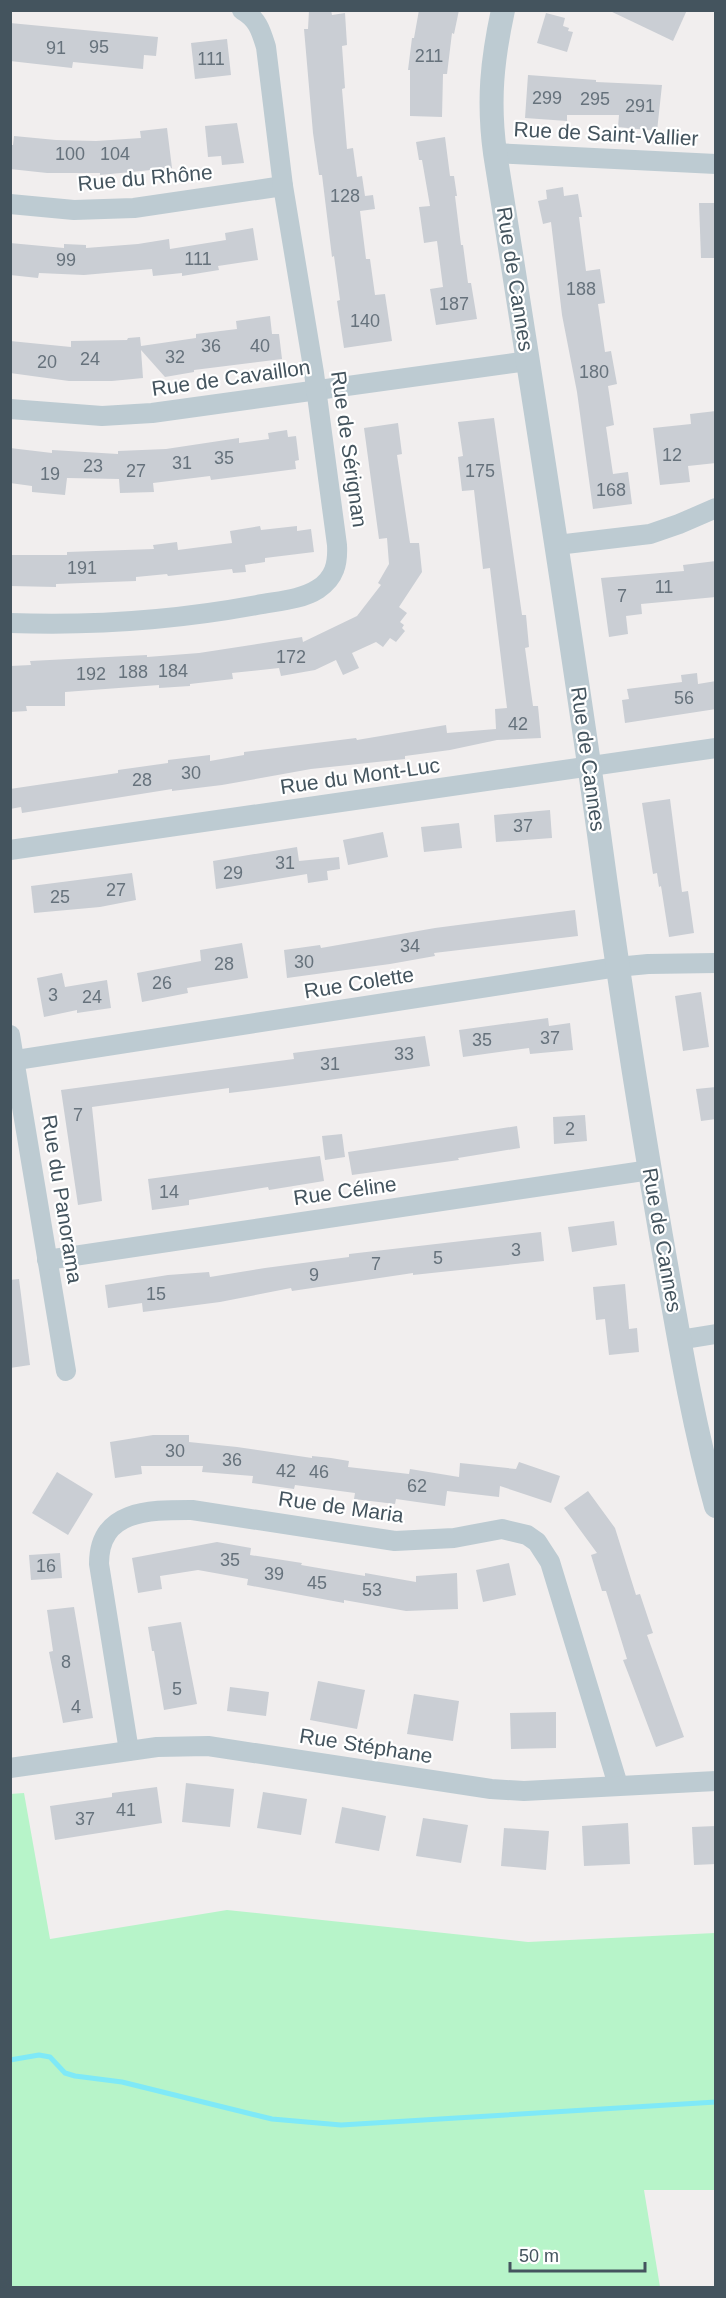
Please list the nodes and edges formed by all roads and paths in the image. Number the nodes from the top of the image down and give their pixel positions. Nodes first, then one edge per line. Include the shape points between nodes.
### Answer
1 (242, 10) edge
2 (502, 10) edge
3 (495, 153) junction
4 (716, 164) edge
5 (283, 186) junction
6 (10, 204) edge
7 (528, 361) junction
8 (317, 391) junction
9 (10, 410) edge
10 (716, 508) edge
11 (557, 545) junction
12 (10, 623) edge
13 (716, 748) edge
14 (589, 766) junction
15 (10, 850) edge
16 (716, 963) edge
17 (617, 967) junction
18 (10, 1035) edge
19 (13, 1061) edge
20 (650, 1170) junction
21 (47, 1260) junction
22 (716, 1334) edge
23 (679, 1340) junction
24 (66, 1371) dead end
25 (716, 1506) edge
26 (129, 1751) junction
27 (10, 1768) edge
28 (716, 1781) edge
29 (618, 1785) junction

1 - 5 street, Rue de Sérignan via 256,21 266,47
2 - 3 street, Rue de Cannes via 491,75
3 - 4 street, Rue de Saint-Vallier
3 - 7 street, Rue de Cannes
5 - 6 street, Rue du Rhône via 134,208 74,210
5 - 8 street, Rue de Sérignan
7 - 8 street, Rue de Cavaillon
7 - 11 street, Rue de Cannes
8 - 9 street, Rue de Cavaillon via 126,415
8 - 12 street, Rue de Sérignan via 338,560 328,581 318,589 296,598 183,616
10 - 11 street via 650,534
11 - 14 street, Rue de Cannes
13 - 14 street, Rue du Mont-Luc
14 - 15 street, Rue du Mont-Luc
14 - 17 street, Rue de Cannes
16 - 17 street, Rue Colette
17 - 19 street, Rue Colette
17 - 20 street, Rue de Cannes
18 - 19 street, Rue du Panorama
19 - 21 street, Rue du Panorama
20 - 21 street, Rue Céline
20 - 23 street, Rue de Cannes
21 - 24 street, Rue du Panorama
22 - 23 street
23 - 25 street, Rue de Cannes
26 - 27 street, Rue Stéphane
26 - 29 street, Rue Stéphane via 226,1747 490,1789 524,1791
26 - 29 street, Rue de Maria via 99,1564 101,1542 113,1524 159,1511 192,1510 395,1541 454,1538 502,1529 527,1535 537,1542 550,1562
28 - 29 street, Rue Stéphane

